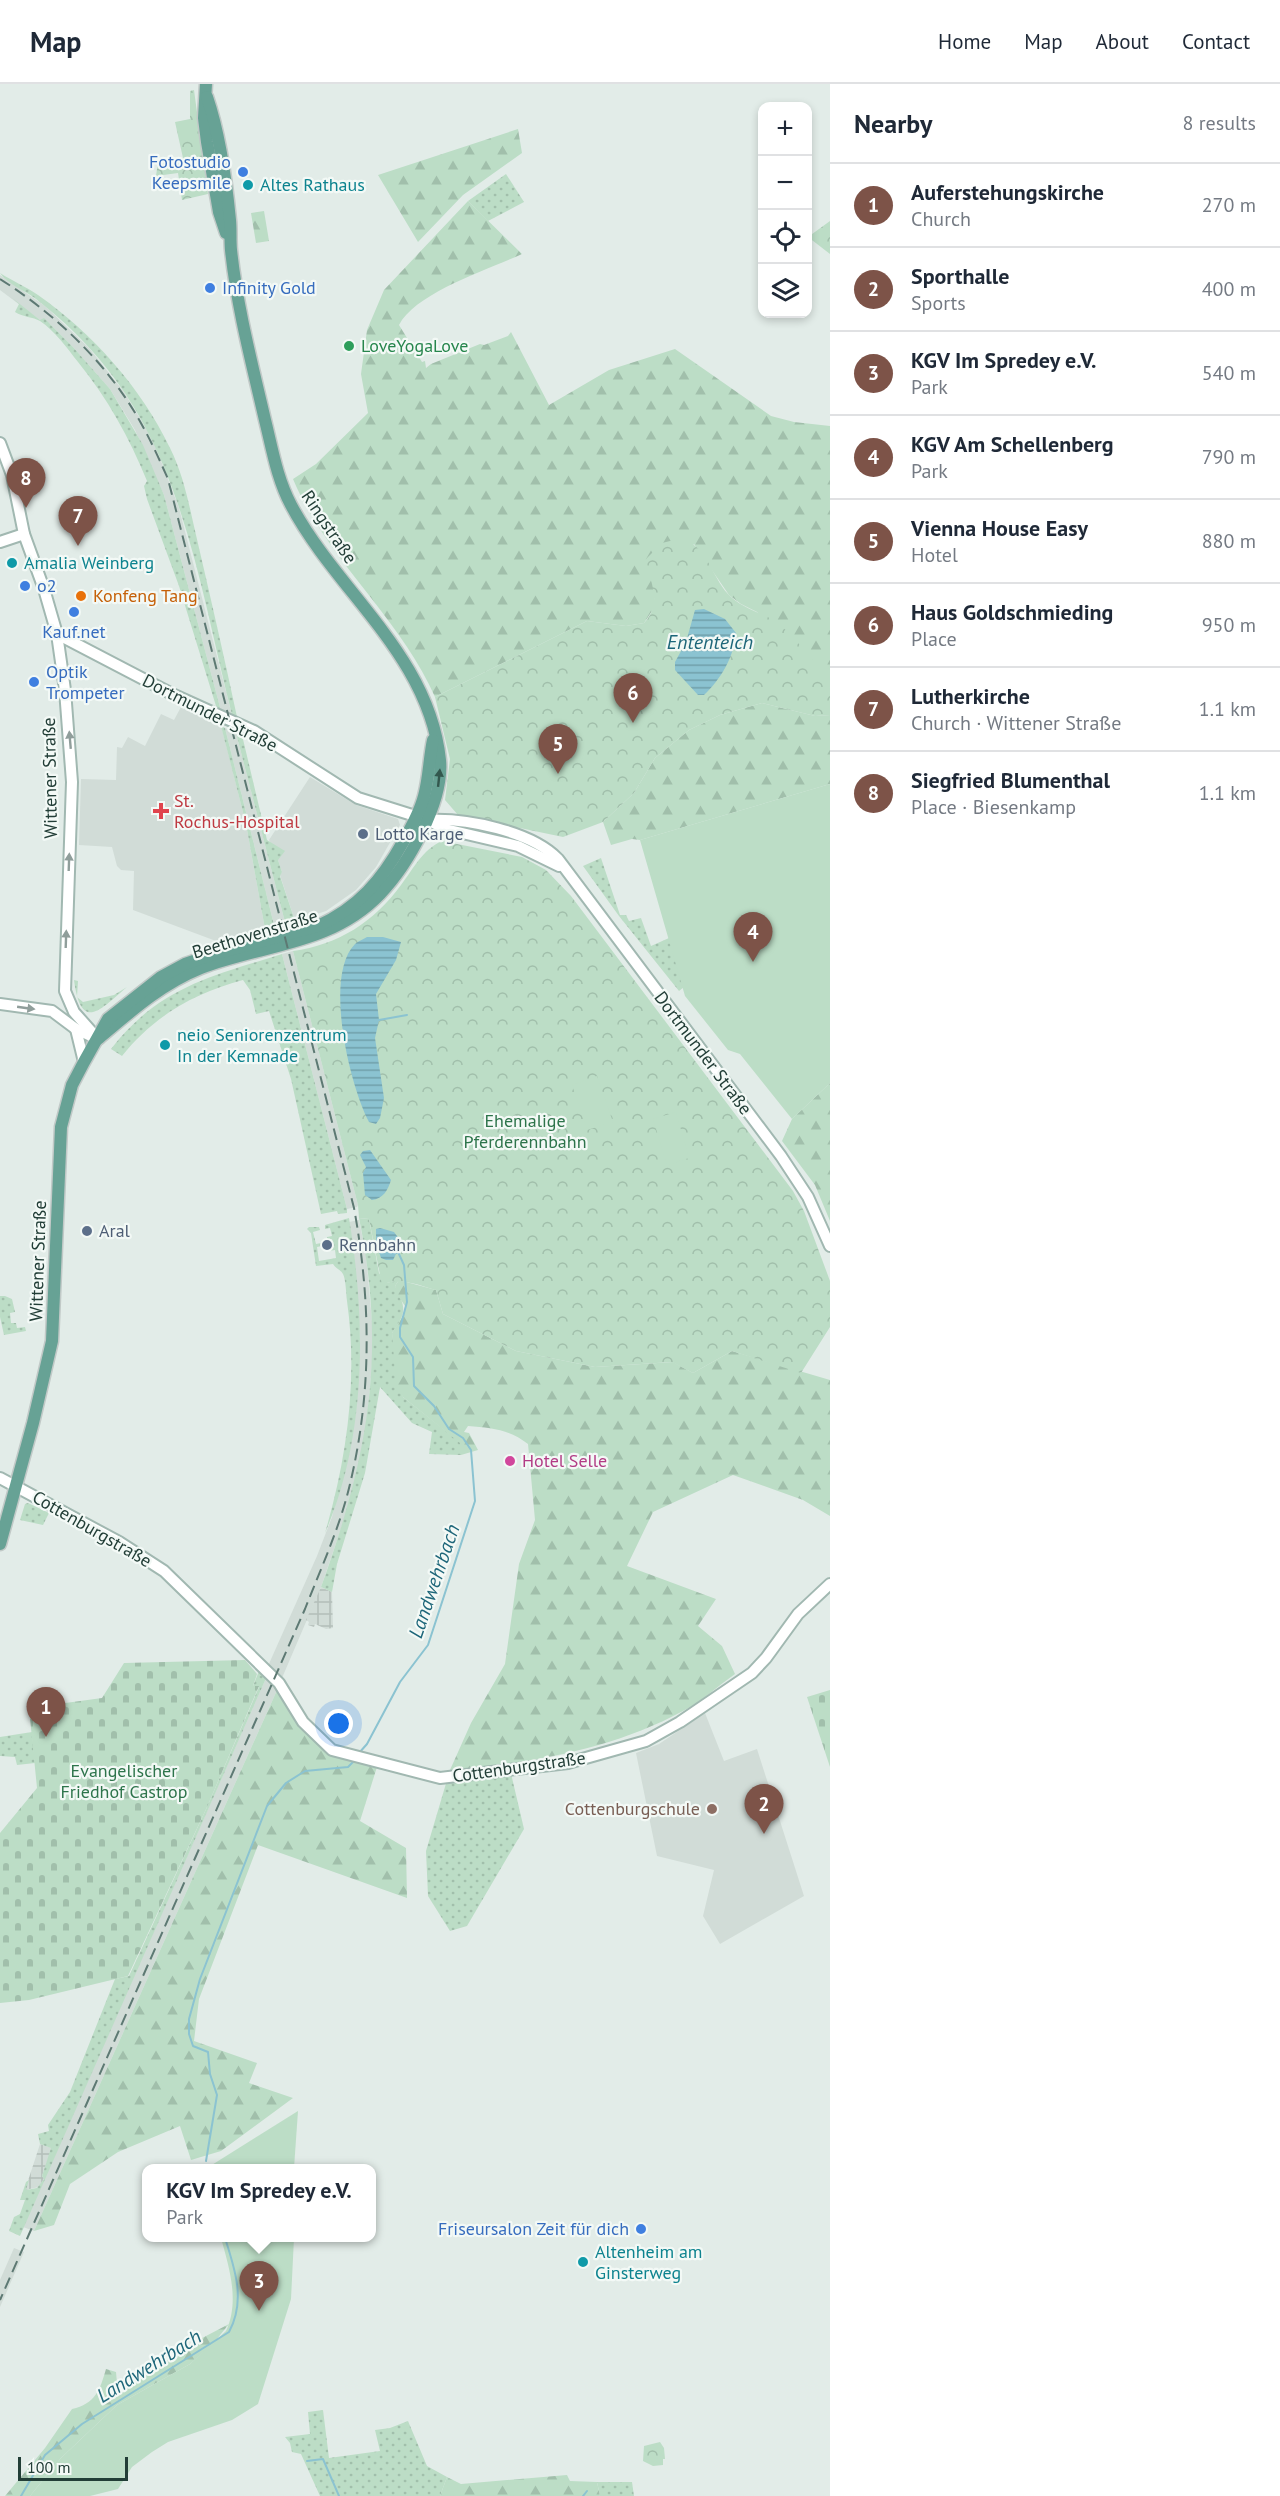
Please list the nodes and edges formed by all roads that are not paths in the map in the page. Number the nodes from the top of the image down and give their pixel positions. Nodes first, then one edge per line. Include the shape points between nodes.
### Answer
1 (207, 90) edge
2 (0, 443) edge
3 (24, 534) junction
4 (0, 542) edge
5 (57, 634) junction
6 (422, 818) junction
7 (65, 991) junction
8 (0, 1004) edge
9 (52, 1011) junction
10 (76, 1029) junction
11 (98, 1039) junction
12 (84, 1062) junction
13 (830, 1246) edge
14 (0, 1478) edge
15 (16, 1486) junction
16 (0, 1544) edge
17 (830, 1584) edge

1 - 6 main road, Ringstraße via 249,350 280,481 302,524 393,645 423,698 440,761 436,797
2 - 3 street, Wittener Straße via 12,476
3 - 4 street
3 - 5 street, Wittener Straße
5 - 6 street, Dortmunder Straße via 182,699 254,731 358,798
7 -> 5 street, Wittener Straße via 72,759
6 - 11 main road, Beethovenstraße via 373,888 335,918 171,971 108,1019
6 - 13 street, Dortmunder Straße via 447,819 522,836 558,859 781,1156 808,1197
7 - 9 street
7 - 11 street, Wittener Straße via 74,1012
8 -> 9 street
9 - 10 street
10 - 11 street
10 - 12 street
11 - 12 main road, Wittener Straße
12 - 15 main road, Wittener Straße via 72,1085 61,1127 52,1341
14 - 15 street, Cottenburgstraße
15 - 16 main road, Wittener Straße
15 - 17 street, Cottenburgstraße via 164,1571 279,1683 294,1710 332,1750 440,1778 568,1763 646,1741 752,1673 798,1614

